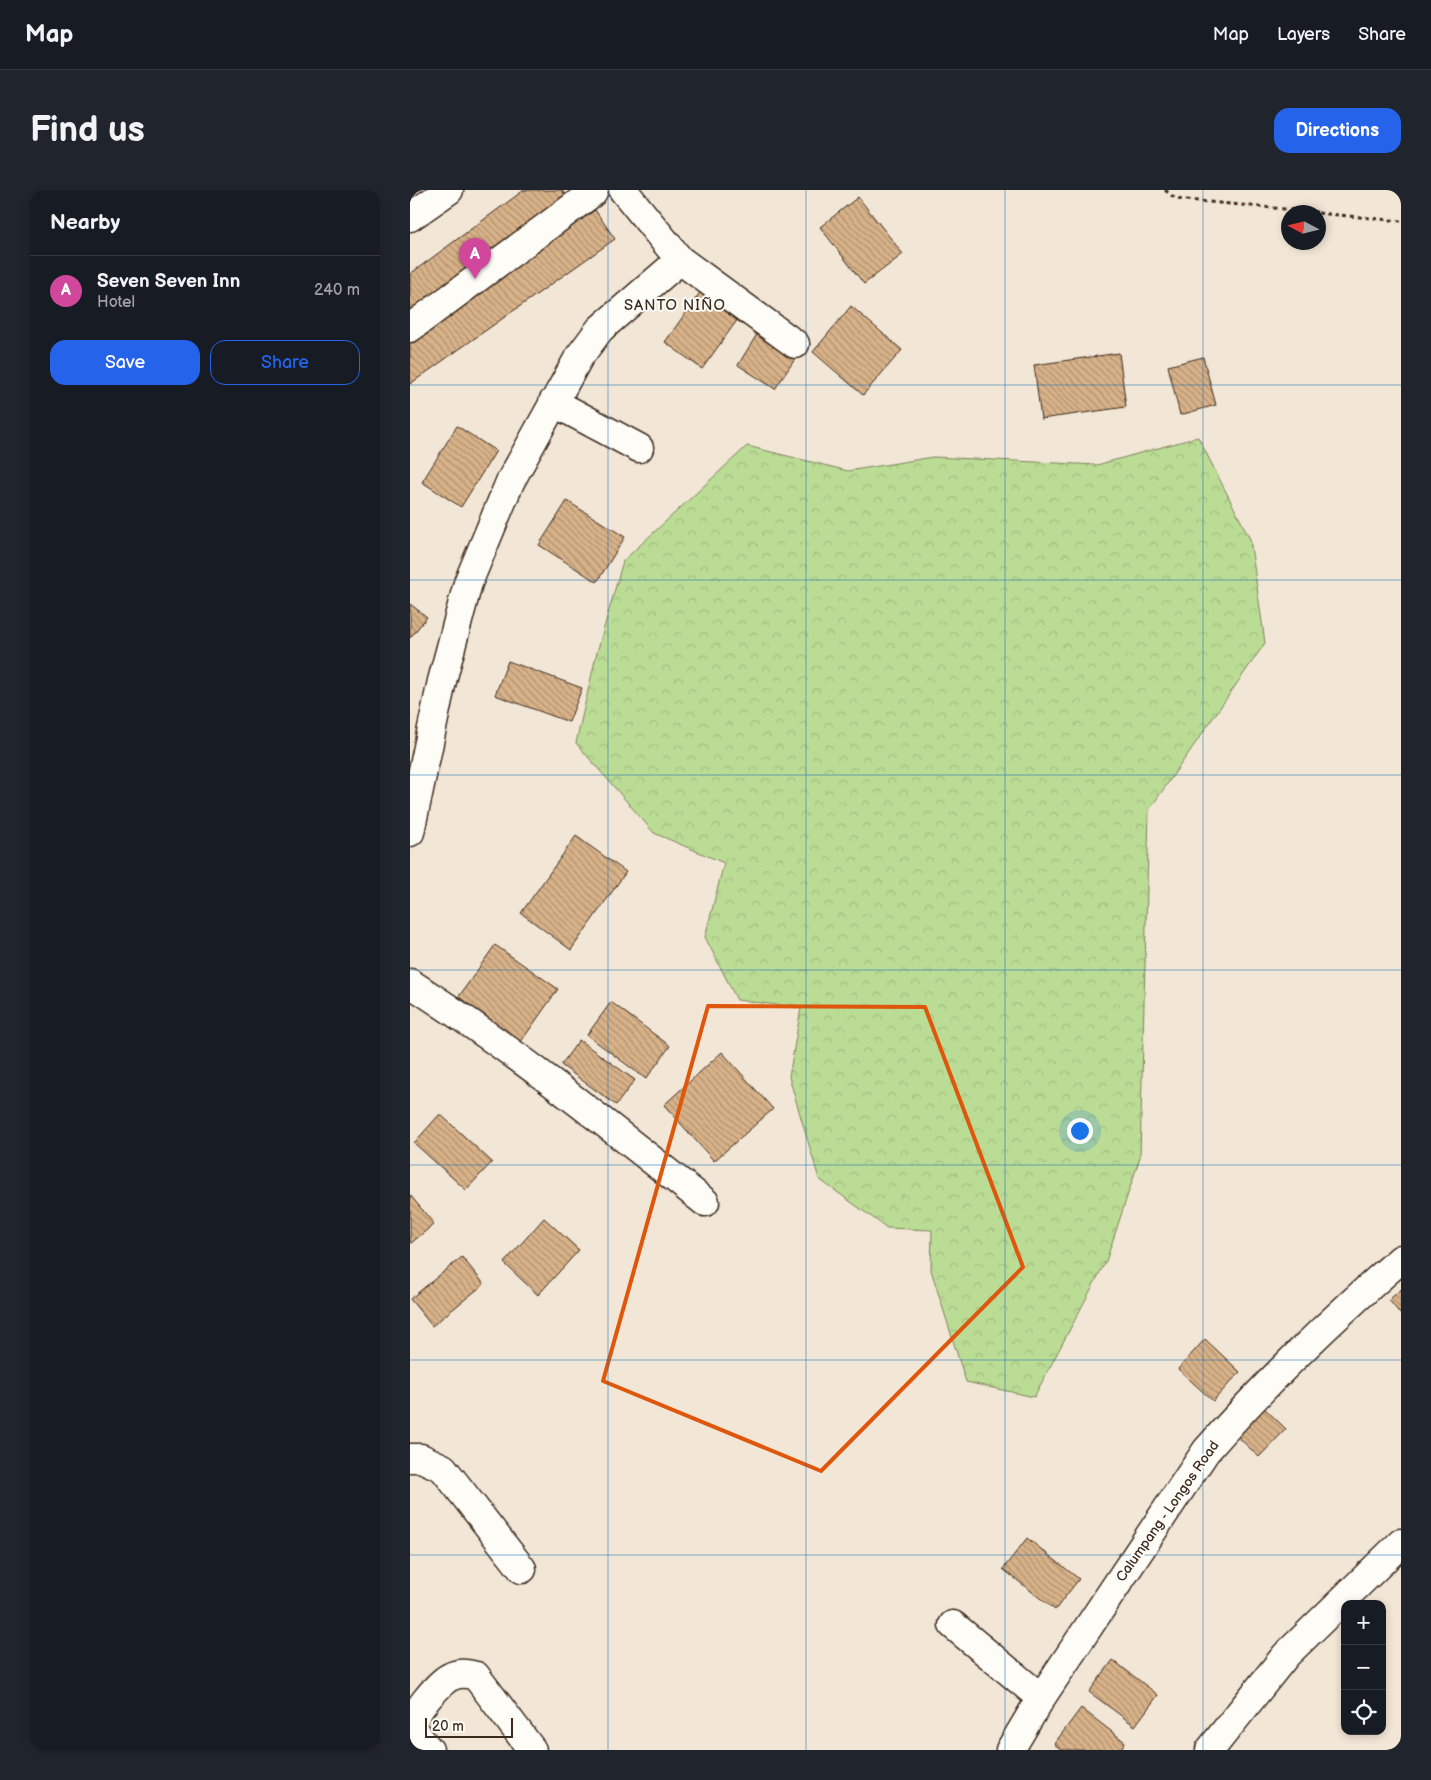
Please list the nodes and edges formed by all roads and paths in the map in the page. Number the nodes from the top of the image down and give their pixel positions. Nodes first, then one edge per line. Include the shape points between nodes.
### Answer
1 (450, 190) edge
2 (594, 190) edge
3 (623, 190) edge
4 (1165, 190) edge
5 (1281, 209) edge
6 (1326, 214) edge
7 (410, 217) edge
8 (1401, 221) edge
9 (680, 260) junction
10 (410, 328) edge
11 (795, 344) dead end
12 (553, 402) junction
13 (639, 448) dead end
14 (410, 832) edge
15 (410, 983) edge
16 (705, 1202) dead end
17 (1401, 1259) edge
18 (410, 1458) edge
19 (1401, 1543) edge
20 (522, 1569) dead end
21 (953, 1625) dead end
22 (1041, 1698) junction
23 (429, 1750) edge
24 (532, 1750) edge
25 (1010, 1750) edge
26 (1210, 1750) edge

1 - 7 main road
2 - 10 main road
3 - 9 main road
4 - 5 path via 1176,199
6 - 8 path
9 - 11 main road
9 - 12 main road via 600,329 578,357
12 - 13 main road
12 - 14 main road via 510,482 468,583 442,681
15 - 16 main road via 457,1013 590,1111
17 - 22 main road, Calumpang - Longos Road via 1283,1368 1206,1451
18 - 20 main road via 421,1458 443,1468
19 - 26 main road via 1286,1655
21 - 22 main road
22 - 25 main road, Calumpang - Longos Road
23 - 24 main road via 418,1736 413,1722 418,1708 448,1677 463,1673 476,1676

